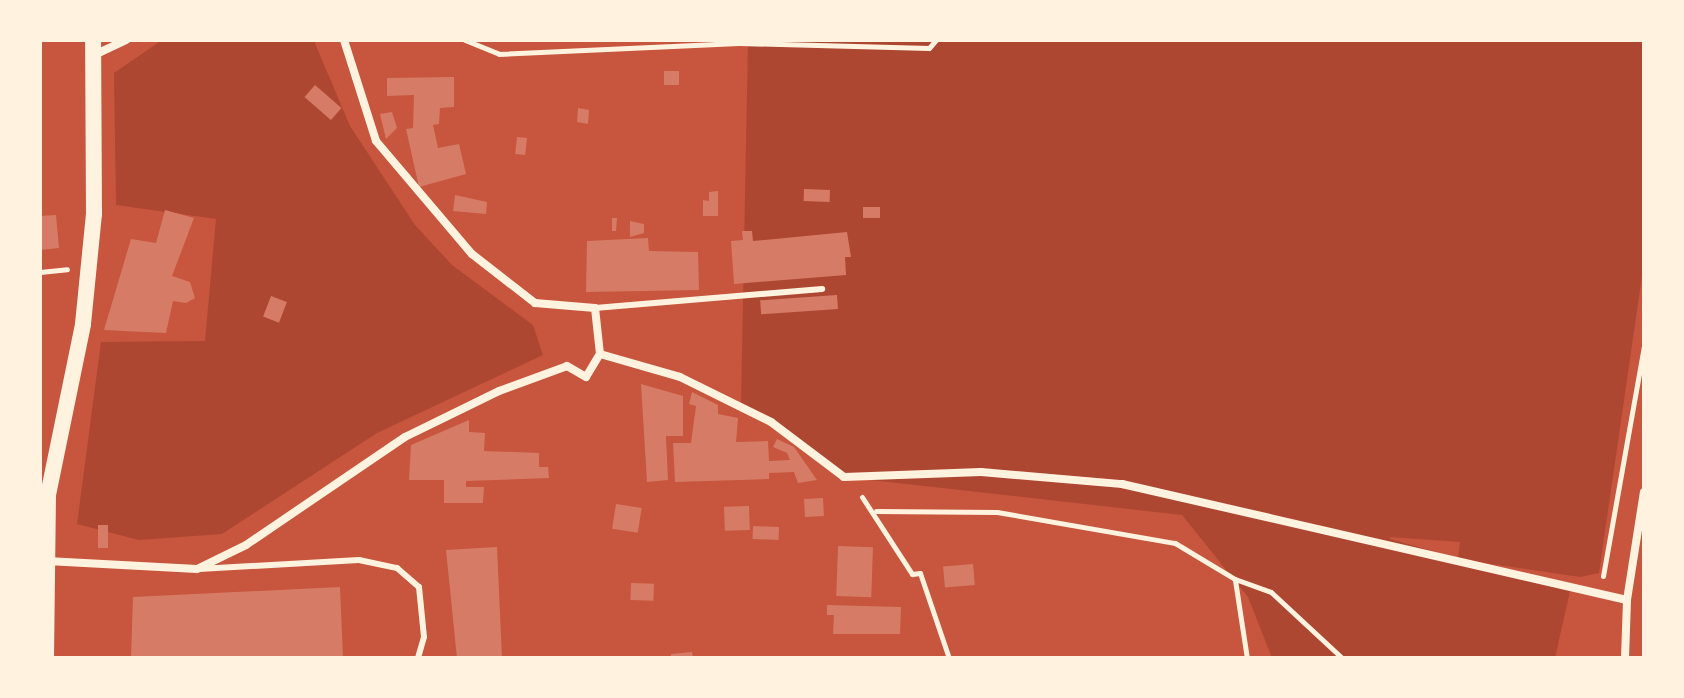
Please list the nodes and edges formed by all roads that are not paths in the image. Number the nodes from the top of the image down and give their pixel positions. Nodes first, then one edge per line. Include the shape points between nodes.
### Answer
1 (126, 40) edge
2 (344, 40) edge
3 (92, 48) edge
4 (822, 289) dead end
5 (595, 308) junction
6 (600, 354) junction
7 (1644, 492) edge
8 (44, 561) junction
9 (197, 569) junction
10 (1627, 600) junction
11 (46, 658) edge
12 (418, 658) edge
13 (1625, 658) edge

1 - 3 street
2 - 5 street via 376,141 472,254 535,303
3 - 8 main road via 94,214 83,324 48,495
4 - 5 lane
5 - 6 street
6 - 9 street via 586,377 567,366 499,391 405,437 246,545
6 - 10 street via 680,377 771,422 844,477 981,472 1122,484
7 - 10 street
8 - 9 street
8 - 11 main road
9 - 12 lane via 359,560 397,568 419,587 424,637
10 - 13 street

